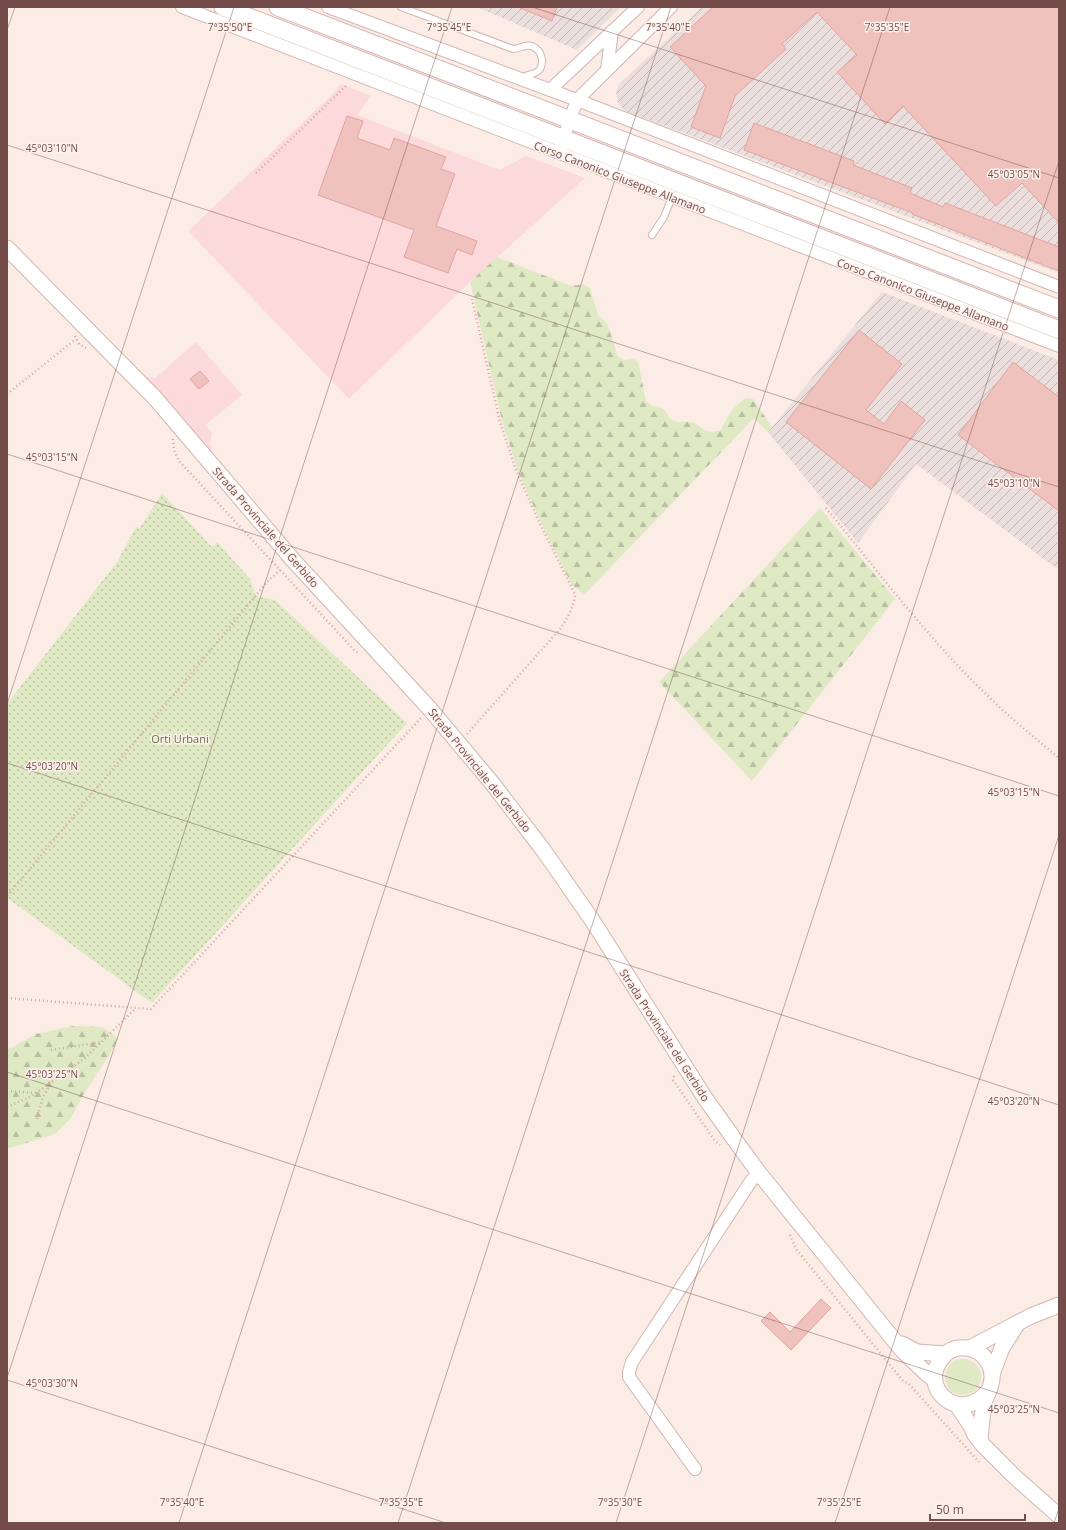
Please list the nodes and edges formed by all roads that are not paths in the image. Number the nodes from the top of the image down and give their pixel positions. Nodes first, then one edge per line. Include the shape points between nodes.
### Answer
1 (182, 7) edge
2 (223, 7) edge
3 (278, 7) edge
4 (329, 7) edge
5 (401, 7) edge
6 (638, 7) edge
7 (671, 7) edge
8 (612, 31) junction
9 (608, 70) junction
10 (522, 79) junction
11 (550, 90) junction
12 (577, 100) junction
13 (570, 120) junction
14 (561, 146) junction
15 (672, 197) junction
16 (652, 235) dead end
17 (7, 248) edge
18 (1059, 287) edge
19 (1059, 309) edge
20 (1059, 330) edge
21 (1059, 346) edge
22 (759, 1173) junction
23 (1059, 1305) edge
24 (1018, 1323) junction
25 (894, 1340) junction
26 (970, 1348) junction
27 (945, 1354) junction
28 (992, 1374) junction
29 (934, 1378) junction
30 (988, 1392) junction
31 (957, 1405) junction
32 (980, 1440) junction
33 (695, 1469) dead end
34 (1059, 1516) edge

1 - 14 street, Corso Canonico Giuseppe Allamano via 356,74
2 - 14 main road, Corso Canonico Giuseppe Allamano
3 - 13 main road
4 - 10 street
5 - 10 lane via 513,49 525,46 537,49 542,60 540,70 524,75
6 - 8 street
7 - 9 street
8 - 9 street
8 - 11 street
9 - 12 street
10 - 11 street
11 - 12 street
12 - 13 street
12 - 18 street
13 - 14 street
13 - 19 main road
14 - 15 street, Corso Canonico Giuseppe Allamano
14 - 20 main road, Corso Canonico Giuseppe Allamano
15 - 16 lane via 664,217
15 - 21 street, Corso Canonico Giuseppe Allamano
17 - 22 street, Strada Provinciale del Gerbido via 81,332 154,398 293,560 398,673 492,783 592,920 705,1098
22 - 25 street, Strada Provinciale del Gerbido
22 - 33 street via 751,1181 632,1362 629,1372 629,1377
23 - 24 street
24 - 26 street
24 - 28 street via 1002,1348
25 - 27 street, Strada Provinciale del Gerbido via 917,1352
25 - 29 street, Strada Provinciale del Gerbido
26 - 27 street, Strada Provinciale del Gerbido via 961,1347
26 - 28 street via 986,1358
27 - 29 street via 939,1361
28 - 30 street
29 - 31 street, Strada Provinciale del Gerbido via 941,1396
30 - 31 street via 975,1403
30 - 32 street
31 - 32 street, Strada Provinciale del Gerbido
32 - 34 street, Strada Provinciale del Gerbido via 1005,1467

